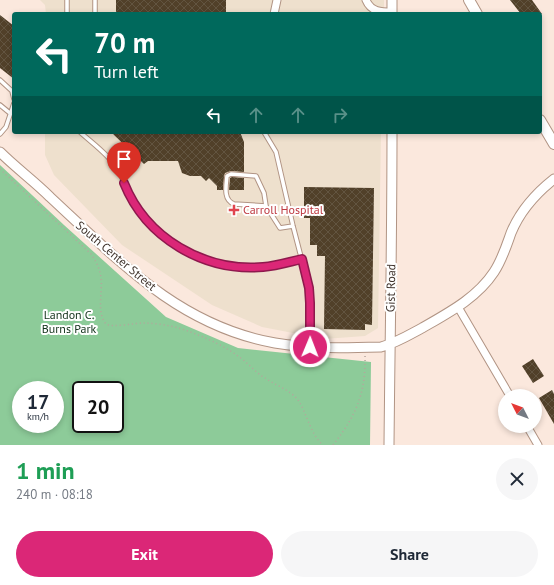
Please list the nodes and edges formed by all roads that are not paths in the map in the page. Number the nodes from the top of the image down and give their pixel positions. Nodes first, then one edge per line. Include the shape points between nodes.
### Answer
1 (67, 0) edge
2 (95, 0) edge
3 (277, 0) edge
4 (366, 0) edge
5 (392, 0) edge
6 (469, 0) edge
7 (67, 12) edge
8 (95, 12) edge
9 (274, 12) edge
10 (380, 12) edge
11 (392, 12) edge
12 (476, 12) edge
13 (0, 80) edge
14 (12, 91) edge
15 (0, 105) edge
16 (12, 110) edge
17 (11, 114) junction
18 (542, 123) edge
19 (0, 134) edge
20 (82, 134) edge
21 (265, 134) edge
22 (392, 134) edge
23 (554, 144) edge
24 (0, 152) edge
25 (554, 179) edge
26 (266, 206) junction
27 (293, 226) junction
28 (302, 259) junction
29 (458, 307) junction
30 (390, 344) junction
31 (310, 347) junction
32 (506, 389) edge
33 (531, 433) edge
34 (389, 445) edge
35 (538, 445) edge

1 - 7 lane
2 - 8 lane
3 - 9 street
4 - 10 street via 368,5
5 - 11 street
6 - 12 main road
13 - 14 lane
15 - 17 lane
16 - 17 lane
17 - 19 lane
18 - 23 main road
20 - 28 lane via 116,167 128,192 147,221 171,243 194,256 233,267 264,267
21 - 27 lane via 276,152
22 - 30 street, Gist Road
24 - 31 street, South Center Street via 131,272 171,300 207,321 231,330 274,343
25 - 29 street, South Center Street via 521,213 494,273 477,292
26 - 26 lane via 256,176 227,176 229,202
26 - 27 lane via 280,228
27 - 28 lane
28 - 31 lane via 309,288
29 - 30 street, South Center Street
29 - 32 street
30 - 31 street, South Center Street via 381,347
30 - 34 street, Gist Road
33 - 35 street

